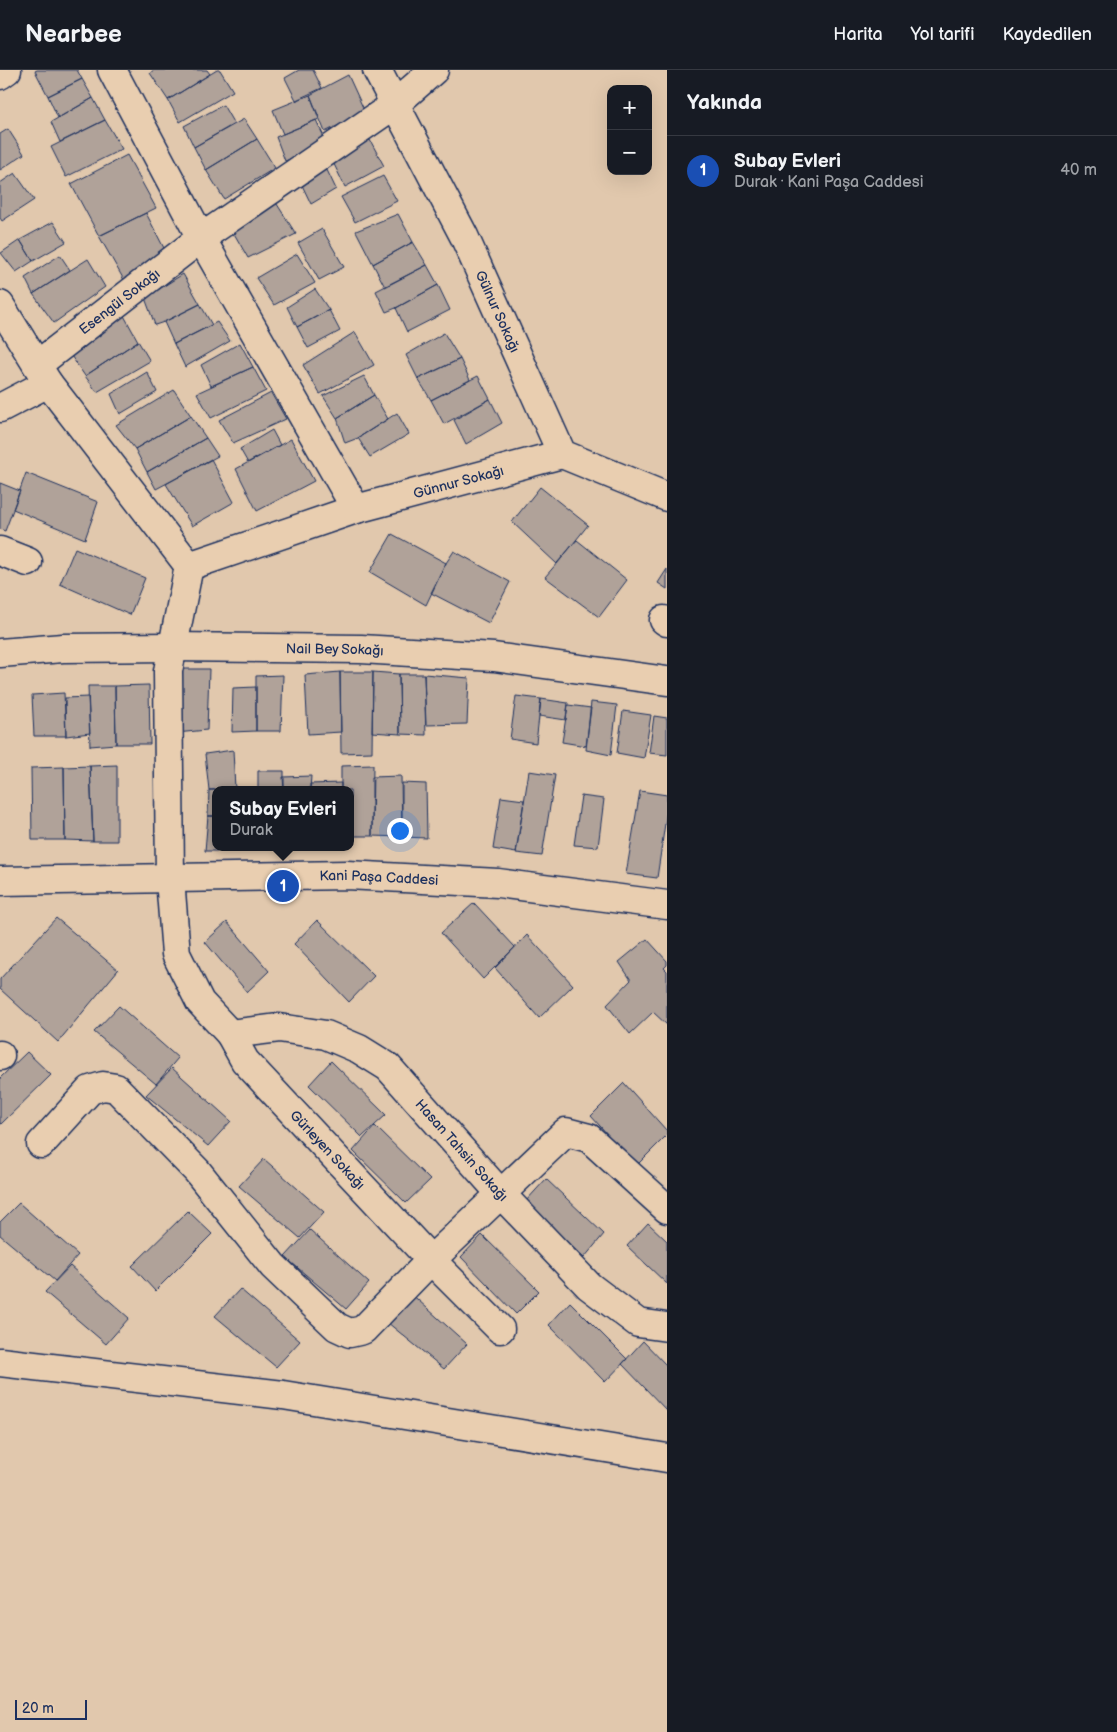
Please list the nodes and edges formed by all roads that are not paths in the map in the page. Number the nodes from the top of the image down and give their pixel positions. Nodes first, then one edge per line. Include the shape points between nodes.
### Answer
1 (7, 70) edge
2 (112, 70) edge
3 (377, 70) edge
4 (434, 70) edge
5 (0, 75) edge
6 (394, 105) junction
7 (201, 238) junction
8 (0, 305) edge
9 (42, 374) junction
10 (0, 408) edge
11 (562, 454) junction
12 (667, 497) edge
13 (356, 510) junction
14 (0, 551) edge
15 (28, 562) dead end
16 (189, 566) junction
17 (172, 647) junction
18 (0, 653) edge
19 (667, 681) edge
20 (170, 879) junction
21 (0, 881) edge
22 (667, 905) edge
23 (230, 1034) junction
24 (41, 1144) dead end
25 (500, 1193) junction
26 (667, 1209) edge
27 (430, 1260) junction
28 (667, 1327) edge
29 (500, 1329) dead end
30 (0, 1362) edge
31 (667, 1458) edge

1 - 5 street
2 - 7 street
3 - 6 street, Gülnur Sokağı
4 - 6 street, Esengül Sokağı
6 - 7 street, Esengül Sokağı
6 - 11 street, Gülnur Sokağı via 464,236
7 - 9 street, Esengül Sokağı
7 - 13 street
8 - 9 street
9 - 10 street, Esengül Sokağı
9 - 16 street
11 - 12 street
11 - 13 street, Günnur Sokağı
13 - 16 street, Günnur Sokağı
14 - 15 street
16 - 17 street
17 - 18 street, Nail Bey Sokağı via 64,648
17 - 19 street, Nail Bey Sokağı via 361,649 494,658
17 - 20 street via 168,671
20 - 21 street, Kani Paşa Caddesi
20 - 22 street, Kani Paşa Caddesi via 347,874 498,883
20 - 23 street, Gürleyen Sokağı via 176,954 200,1002
23 - 25 street, Hasan Tahsin Sokağı via 288,1029 326,1035 366,1054 388,1067
23 - 27 street, Gürleyen Sokağı via 245,1061
24 - 27 street via 90,1090 103,1086 116,1088 197,1171 273,1266 337,1327 350,1333 363,1330
25 - 26 street via 566,1132 589,1138
25 - 27 street
25 - 28 street, Hasan Tahsin Sokağı via 589,1286 638,1323
27 - 29 street, Gürleyen Sokağı
30 - 31 street via 283,1395

